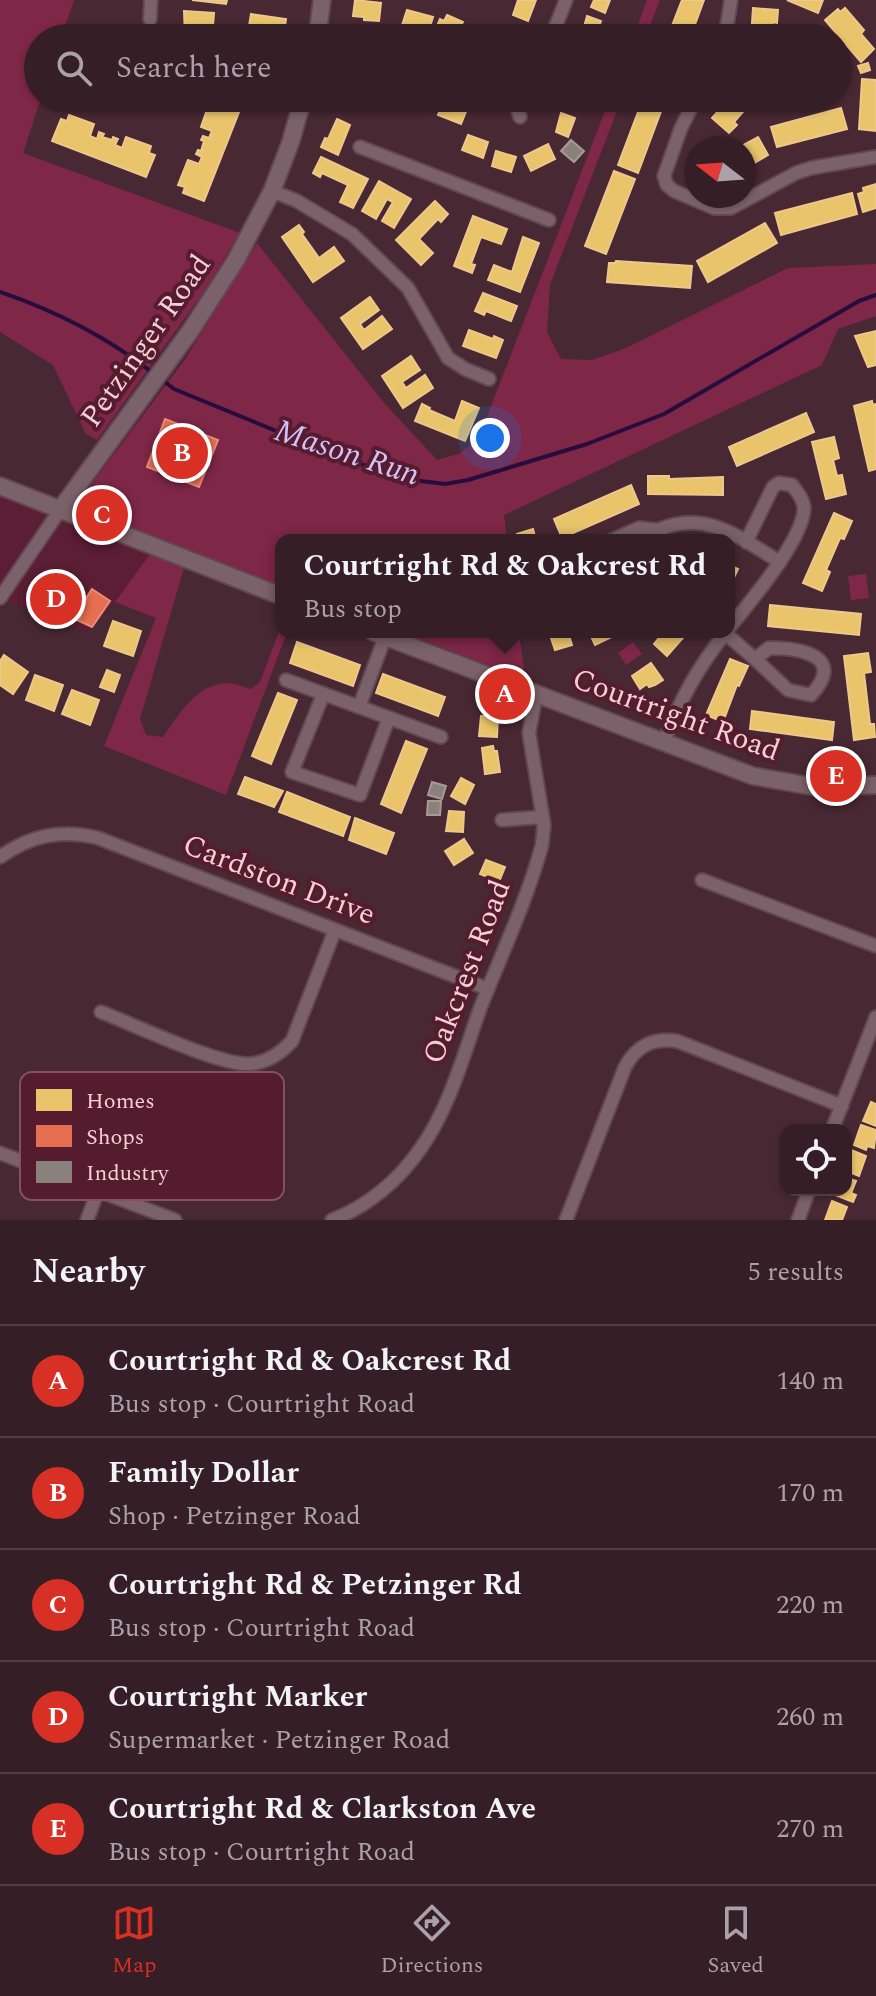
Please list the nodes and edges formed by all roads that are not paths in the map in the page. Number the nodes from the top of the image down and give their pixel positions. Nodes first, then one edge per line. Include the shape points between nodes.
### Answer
1 (151, 0) edge
2 (322, 0) edge
3 (566, 0) edge
4 (731, 0) edge
5 (150, 19) dead end
6 (320, 24) edge
7 (557, 24) edge
8 (727, 24) edge
9 (299, 112) edge
10 (518, 112) edge
11 (689, 112) edge
12 (520, 117) dead end
13 (360, 147) dead end
14 (876, 157) edge
15 (272, 191) junction
16 (549, 220) dead end
17 (489, 379) dead end
18 (0, 486) edge
19 (60, 510) junction
20 (626, 534) edge
21 (657, 534) edge
22 (661, 534) edge
23 (731, 534) edge
24 (735, 536) edge
25 (746, 542) junction
26 (780, 562) junction
27 (275, 594) edge
28 (0, 598) edge
29 (735, 621) edge
30 (378, 638) edge
31 (389, 638) edge
32 (721, 638) edge
33 (734, 638) edge
34 (755, 659) junction
35 (286, 680) dead end
36 (323, 695) junction
37 (536, 695) junction
38 (359, 707) junction
39 (388, 720) junction
40 (441, 737) dead end
41 (663, 743) junction
42 (876, 785) edge
43 (542, 817) junction
44 (502, 820) dead end
45 (0, 857) edge
46 (702, 880) dead end
47 (335, 930) junction
48 (876, 946) edge
49 (488, 989) junction
50 (101, 1012) dead end
51 (876, 1017) edge
52 (842, 1106) junction
53 (834, 1124) edge
54 (0, 1153) edge
55 (20, 1161) edge
56 (807, 1196) edge
57 (95, 1200) edge
58 (122, 1200) edge
59 (87, 1220) edge
60 (175, 1220) edge
61 (332, 1220) edge
62 (566, 1220) edge
63 (798, 1220) edge

1 - 5 street
2 - 6 street
3 - 7 street
4 - 8 street
9 - 15 street, Petzinger Road
10 - 12 street
11 - 14 street via 664,176 674,191 714,208 746,200 796,173
13 - 16 street
15 - 17 street via 352,234 408,288 448,358
15 - 19 street, Petzinger Road via 214,296
18 - 19 street
19 - 27 street
19 - 28 street, Petzinger Road
20 - 21 street via 639,528
22 - 23 street via 672,524 693,521
24 - 25 street
25 - 26 street
25 - 26 street via 773,487 792,485 804,510
26 - 29 street
30 - 38 street
31 - 37 street, Courtright Road
32 - 41 street via 699,666
33 - 34 street
34 - 34 street via 788,690 811,695 819,687 822,667 811,652 769,648
35 - 36 street
36 - 38 street
36 - 39 street via 292,772 360,795
37 - 41 street, Courtright Road
37 - 43 street, Oakcrest Road via 529,733
38 - 39 street
39 - 40 street
41 - 42 street, Courtright Road via 774,782
43 - 44 street
43 - 49 street, Oakcrest Road via 537,864
45 - 47 street, Cardston Drive via 48,834 98,838
46 - 48 street
47 - 49 street, Cardston Drive
47 - 50 street via 296,1033 272,1058 249,1064 225,1060
49 - 61 street, Oakcrest Road via 421,1148 376,1196
51 - 52 street
52 - 53 street
52 - 62 street via 677,1041 645,1044 625,1067
54 - 55 street
56 - 63 street
57 - 59 street
58 - 60 street

